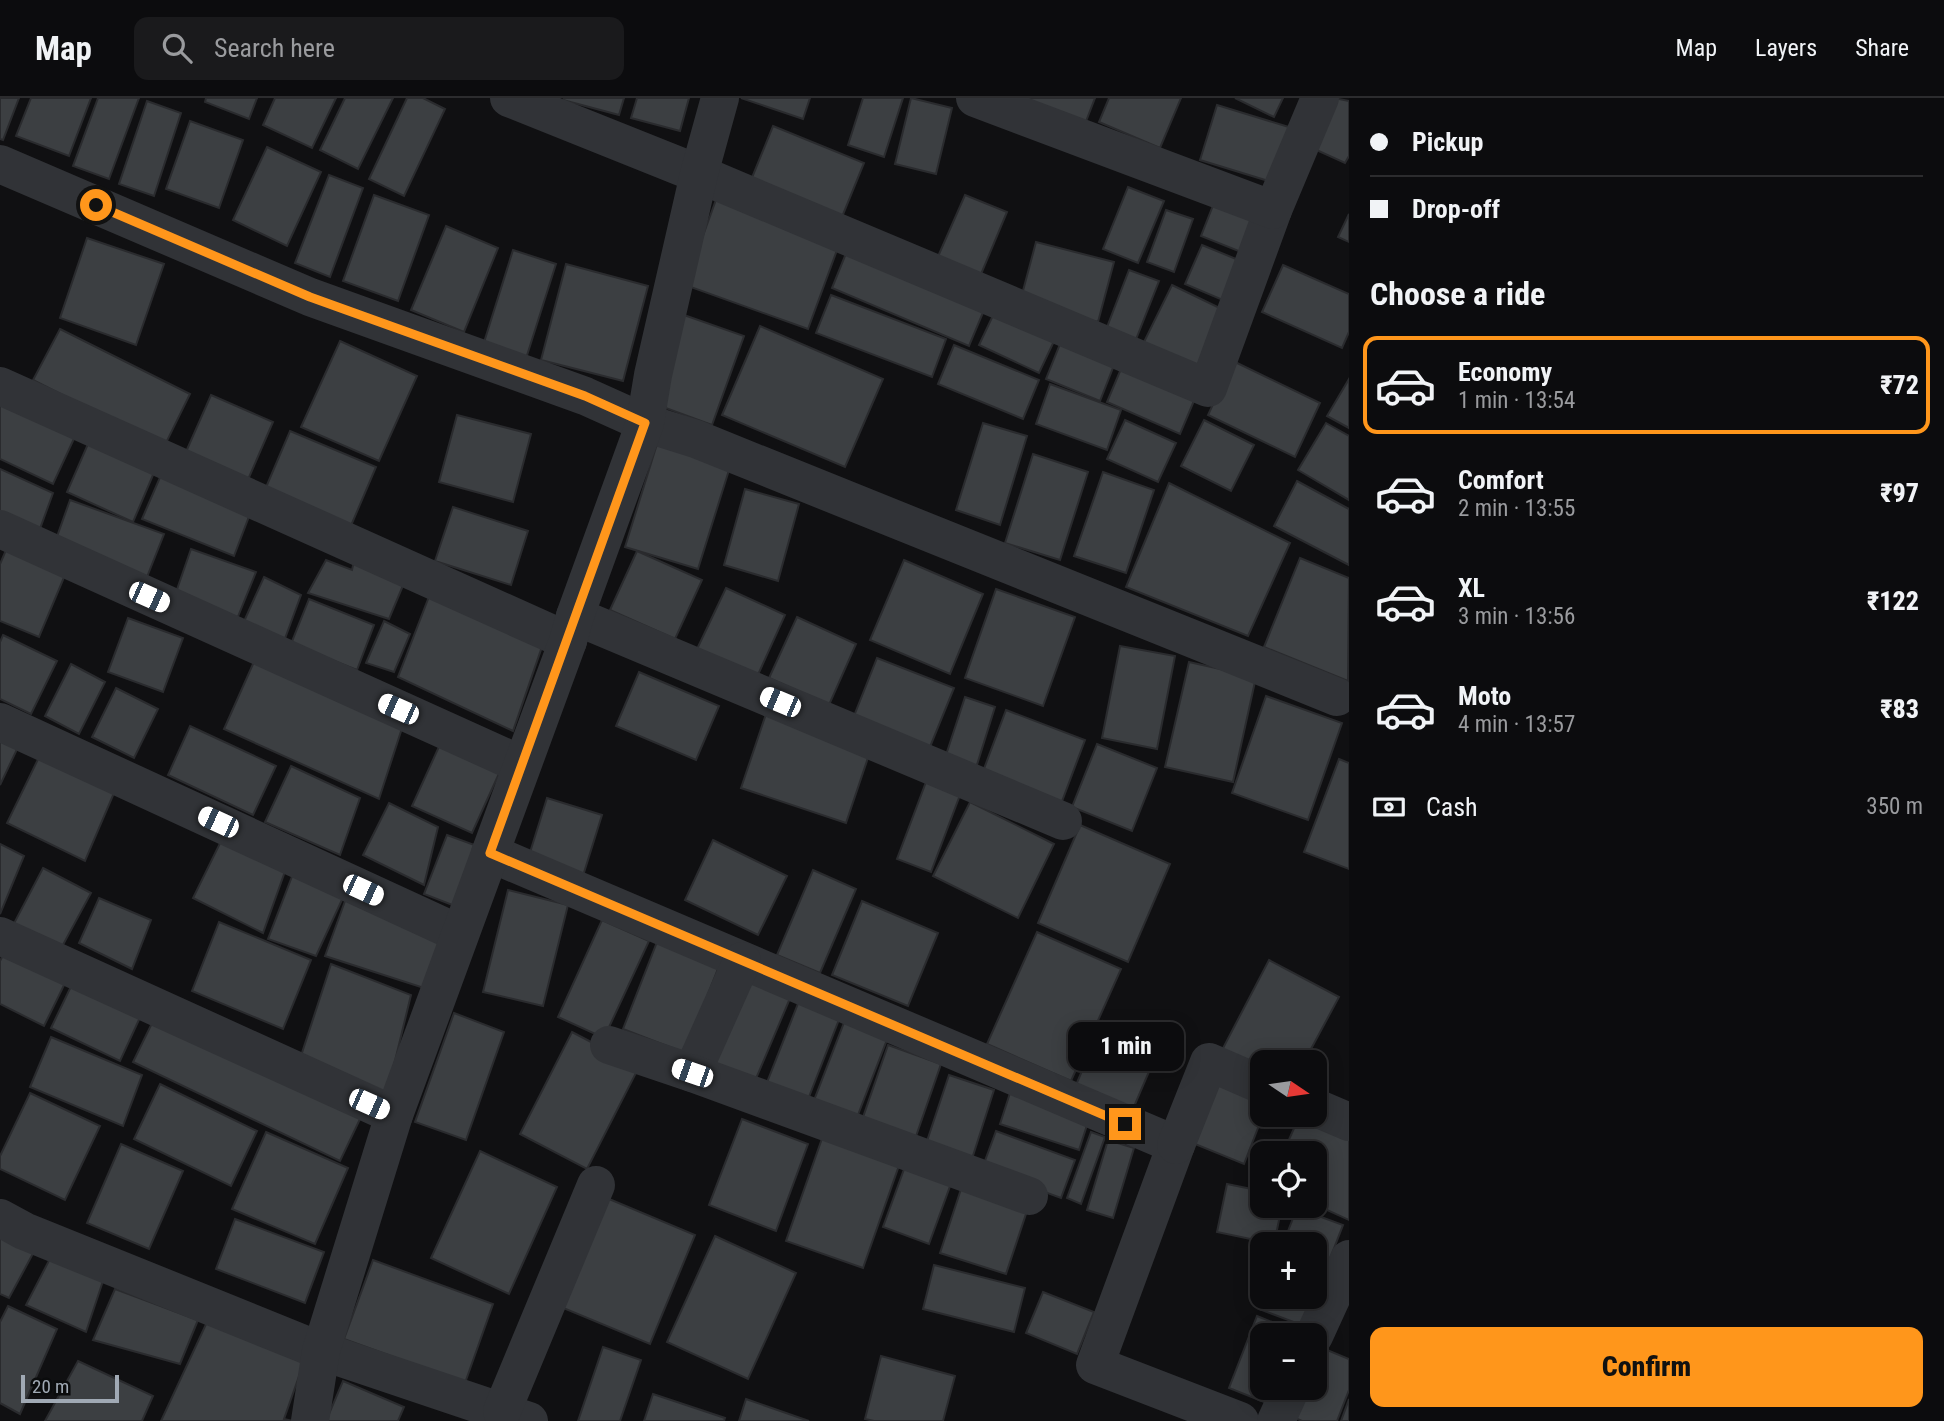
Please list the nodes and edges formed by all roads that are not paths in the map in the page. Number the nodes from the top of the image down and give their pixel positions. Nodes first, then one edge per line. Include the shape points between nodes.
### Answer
1 (509, 98) edge
2 (720, 98) edge
3 (975, 98) edge
4 (1320, 98) edge
5 (0, 164) edge
6 (699, 174) junction
7 (1273, 210) junction
8 (0, 386) edge
9 (645, 423) junction
10 (0, 529) edge
11 (571, 629) junction
12 (1337, 697) dead end
13 (0, 722) edge
14 (522, 765) junction
15 (1063, 821) dead end
16 (490, 853) junction
17 (460, 934) junction
18 (0, 936) edge
19 (742, 961) junction
20 (609, 1045) dead end
21 (692, 1073) junction
22 (1250, 1080) edge
23 (1327, 1113) edge
24 (394, 1115) junction
25 (1349, 1122) edge
26 (1176, 1145) junction
27 (596, 1185) dead end
28 (1029, 1196) dead end
29 (0, 1218) edge
30 (1349, 1259) edge
31 (1320, 1323) edge
32 (321, 1351) junction
33 (1286, 1400) edge
34 (515, 1416) edge
35 (310, 1421) edge
36 (1240, 1421) edge
37 (1276, 1421) edge

1 - 6 street
2 - 6 street
3 - 7 street
4 - 7 street
5 - 9 street via 310,297 585,396
6 - 7 street via 1208,388
6 - 9 street
8 - 11 street
9 - 11 street
9 - 12 street via 709,444
10 - 14 street
11 - 14 street
11 - 15 street
13 - 17 street
14 - 16 street
16 - 17 street
16 - 19 street
17 - 24 street
18 - 24 street
19 - 21 street
19 - 26 street
20 - 21 street
21 - 28 street
22 - 26 street via 1209,1062
23 - 25 street
24 - 32 street
26 - 36 street via 1096,1365
27 - 34 street
29 - 32 street
30 - 31 street
32 - 34 street
32 - 35 street
33 - 37 street

